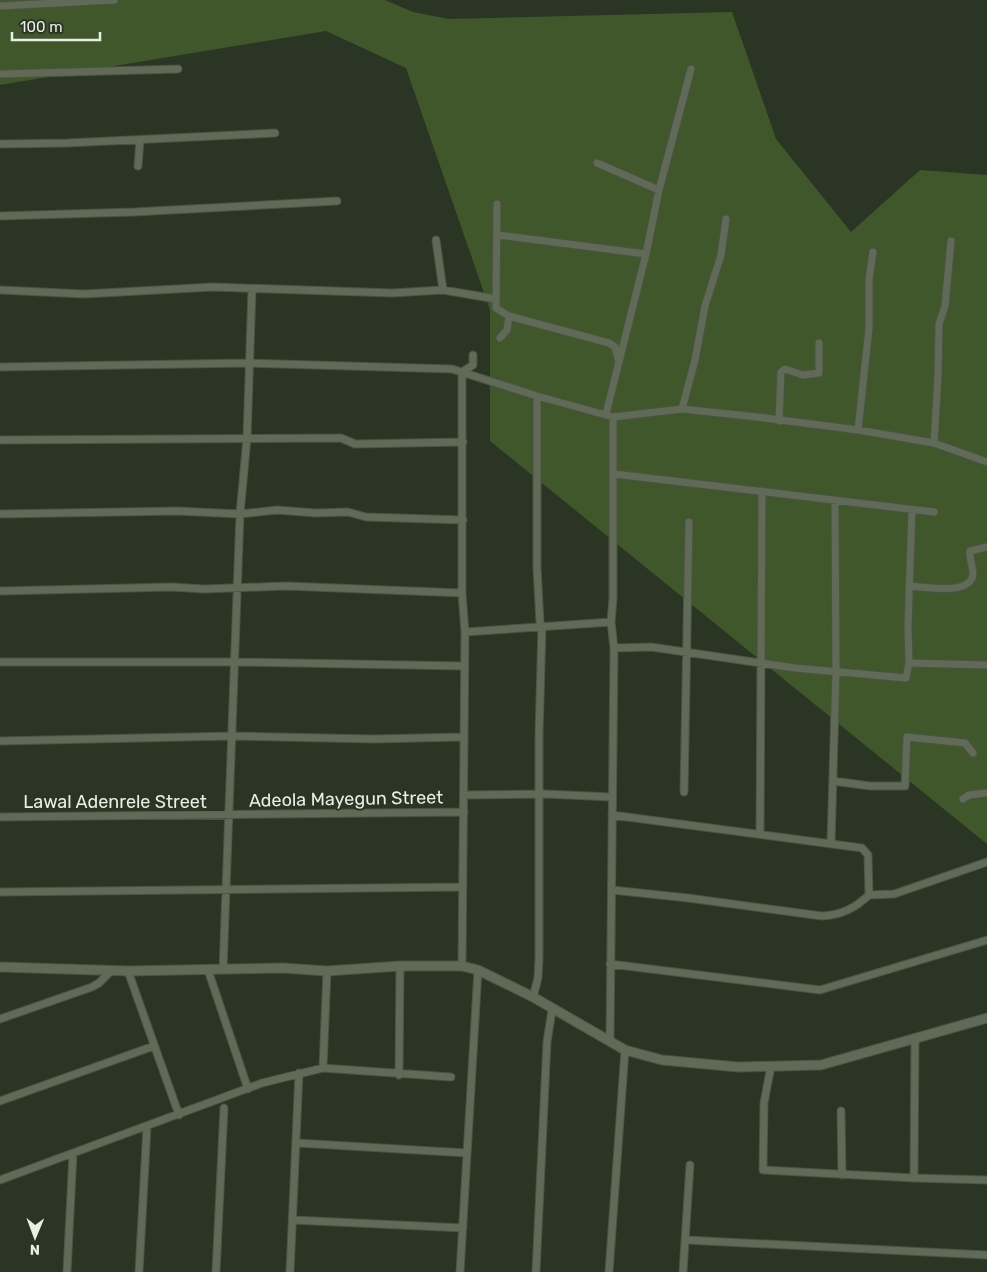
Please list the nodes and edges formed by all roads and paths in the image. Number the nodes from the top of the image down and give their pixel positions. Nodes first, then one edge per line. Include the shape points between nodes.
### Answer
1 (114, 0) edge
2 (70, 1) edge
3 (0, 6) edge
4 (178, 69) dead end
5 (691, 69) dead end
6 (0, 74) edge
7 (275, 133) dead end
8 (140, 140) junction
9 (0, 144) edge
10 (596, 163) dead end
11 (138, 166) dead end
12 (659, 190) junction
13 (337, 201) dead end
14 (497, 204) dead end
15 (0, 216) edge
16 (726, 219) dead end
17 (498, 235) junction
18 (436, 240) dead end
19 (951, 242) dead end
20 (873, 252) dead end
21 (646, 254) junction
22 (252, 289) junction
23 (0, 290) edge
24 (444, 290) junction
25 (496, 299) junction
26 (509, 316) junction
27 (500, 338) dead end
28 (819, 343) dead end
29 (474, 355) dead end
30 (618, 360) junction
31 (249, 363) junction
32 (0, 367) edge
33 (462, 372) junction
34 (538, 396) junction
35 (682, 409) junction
36 (610, 415) junction
37 (780, 421) junction
38 (858, 430) junction
39 (247, 438) junction
40 (0, 440) edge
41 (464, 442) junction
42 (934, 443) junction
43 (987, 462) edge
44 (614, 474) junction
45 (762, 492) junction
46 (835, 502) junction
47 (912, 510) junction
48 (934, 512) dead end
49 (0, 514) edge
50 (240, 514) junction
51 (462, 520) junction
52 (688, 522) dead end
53 (987, 547) edge
54 (238, 586) junction
55 (909, 586) junction
56 (0, 591) edge
57 (462, 593) junction
58 (611, 622) junction
59 (542, 626) junction
60 (465, 632) junction
61 (614, 648) junction
62 (686, 652) junction
63 (0, 662) edge
64 (235, 662) junction
65 (760, 663) junction
66 (909, 663) junction
67 (986, 665) edge
68 (464, 666) junction
69 (836, 672) junction
70 (233, 736) junction
71 (464, 736) junction
72 (0, 741) edge
73 (974, 752) dead end
74 (833, 780) junction
75 (684, 792) dead end
76 (987, 793) edge
77 (539, 794) junction
78 (464, 795) junction
79 (612, 796) junction
80 (963, 799) dead end
81 (464, 812) junction
82 (612, 815) junction
83 (229, 816) junction
84 (0, 818) edge
85 (760, 834) junction
86 (831, 843) junction
87 (987, 862) edge
88 (463, 887) junction
89 (226, 890) junction
90 (612, 890) junction
91 (0, 892) edge
92 (869, 895) junction
93 (987, 940) edge
94 (610, 964) junction
95 (400, 966) junction
96 (462, 966) junction
97 (0, 967) edge
98 (112, 970) junction
99 (208, 970) junction
100 (223, 970) junction
101 (478, 970) junction
102 (128, 971) junction
103 (327, 971) junction
104 (533, 997) junction
105 (552, 1010) junction
106 (987, 1018) edge
107 (0, 1019) edge
108 (915, 1039) junction
109 (610, 1042) junction
110 (154, 1046) junction
111 (625, 1050) junction
112 (771, 1066) junction
113 (322, 1068) junction
114 (298, 1073) junction
115 (400, 1075) junction
116 (451, 1077) dead end
117 (248, 1089) junction
118 (0, 1102) edge
119 (224, 1108) dead end
120 (841, 1111) dead end
121 (179, 1115) junction
122 (148, 1127) junction
123 (296, 1143) junction
124 (467, 1152) junction
125 (72, 1154) junction
126 (690, 1165) dead end
127 (842, 1174) junction
128 (914, 1178) junction
129 (0, 1180) edge
130 (987, 1180) edge
131 (293, 1220) junction
132 (463, 1228) junction
133 (686, 1240) junction
134 (987, 1255) edge
135 (67, 1272) edge
136 (139, 1272) edge
137 (216, 1272) edge
138 (290, 1272) edge
139 (460, 1272) edge
140 (536, 1272) edge
141 (609, 1272) edge
142 (683, 1272) edge

1 - 2 street
2 - 3 street
4 - 6 street
5 - 12 street
7 - 8 street
8 - 9 street
8 - 11 street
10 - 12 street
12 - 21 street
13 - 15 street
14 - 17 street
16 - 35 street via 721,255 705,306
17 - 21 street
17 - 25 street
18 - 24 street
19 - 42 street via 945,306 939,324
20 - 38 street
21 - 30 street
22 - 23 street via 213,287 84,294
22 - 24 street via 392,293
22 - 31 street
24 - 25 street
25 - 26 street via 496,308
26 - 27 street via 507,330
26 - 30 street via 608,343 615,347
28 - 37 street via 819,372 803,375 785,369 781,372
29 - 33 street via 473,365
30 - 36 street
31 - 32 street
31 - 33 street via 439,368
31 - 39 street
33 - 34 street
33 - 41 street
34 - 36 street
34 - 59 street via 537,567
35 - 36 street
35 - 37 street
36 - 44 street
37 - 38 street
38 - 42 street
39 - 40 street
39 - 41 street via 341,438 356,444
39 - 50 street
41 - 51 street
42 - 43 street
44 - 45 street
44 - 58 street
45 - 46 street
45 - 65 street
46 - 47 street
46 - 69 street
47 - 48 street
47 - 55 street
49 - 50 street via 177,511
50 - 51 street via 277,510
50 - 54 street
51 - 57 street
52 - 62 street
53 - 55 street via 970,550 973,576 968,584 955,589
54 - 56 street
54 - 57 street via 328,586 352,590
54 - 64 street
55 - 66 street
57 - 60 street
58 - 59 street
58 - 61 street
59 - 60 street
59 - 77 street
60 - 68 street
61 - 62 street via 652,647
61 - 79 street
62 - 65 street
62 - 75 street
63 - 64 street
64 - 68 street
64 - 70 street
65 - 69 street
65 - 85 street
66 - 67 street
66 - 69 street via 906,678
68 - 71 street
69 - 74 street
70 - 71 street via 374,739
70 - 72 street
70 - 83 street
71 - 78 street
73 - 74 street via 965,743 907,737 905,786 870,786
74 - 86 street
76 - 80 street
77 - 78 street
77 - 79 street
77 - 104 street via 539,958
78 - 81 street
79 - 82 street
81 - 83 street, Adeola Mayegun Street
81 - 88 street
82 - 85 street
82 - 90 street
83 - 84 street, Lawal Adenrele Street
83 - 89 street
85 - 86 street
86 - 92 street via 866,850
87 - 92 street via 894,894
88 - 89 street
88 - 96 street
89 - 91 street
89 - 100 street
90 - 92 street via 822,916 852,909
90 - 94 street
93 - 94 street via 820,990
94 - 109 street
95 - 96 street
95 - 103 street
95 - 115 street
96 - 101 street
97 - 98 street
98 - 102 street
98 - 107 street via 92,987
99 - 100 street
99 - 102 street
99 - 117 street
100 - 103 street via 283,968
101 - 104 street
101 - 124 street
102 - 110 street
103 - 113 street
104 - 105 street
105 - 109 street
105 - 140 street
106 - 108 street
108 - 112 street via 821,1065
108 - 128 street
109 - 111 street
110 - 118 street
110 - 121 street
111 - 112 street via 662,1060 696,1064
111 - 141 street
112 - 127 street via 764,1103 763,1170
113 - 114 street
113 - 115 street
114 - 117 street
114 - 123 street
115 - 116 street
117 - 121 street
119 - 137 street
120 - 127 street
121 - 122 street
122 - 125 street
122 - 136 street
123 - 124 street
123 - 131 street
124 - 132 street
125 - 129 street
125 - 135 street
126 - 133 street
127 - 128 street
128 - 130 street
131 - 132 street
131 - 138 street
132 - 139 street
133 - 134 street
133 - 142 street

